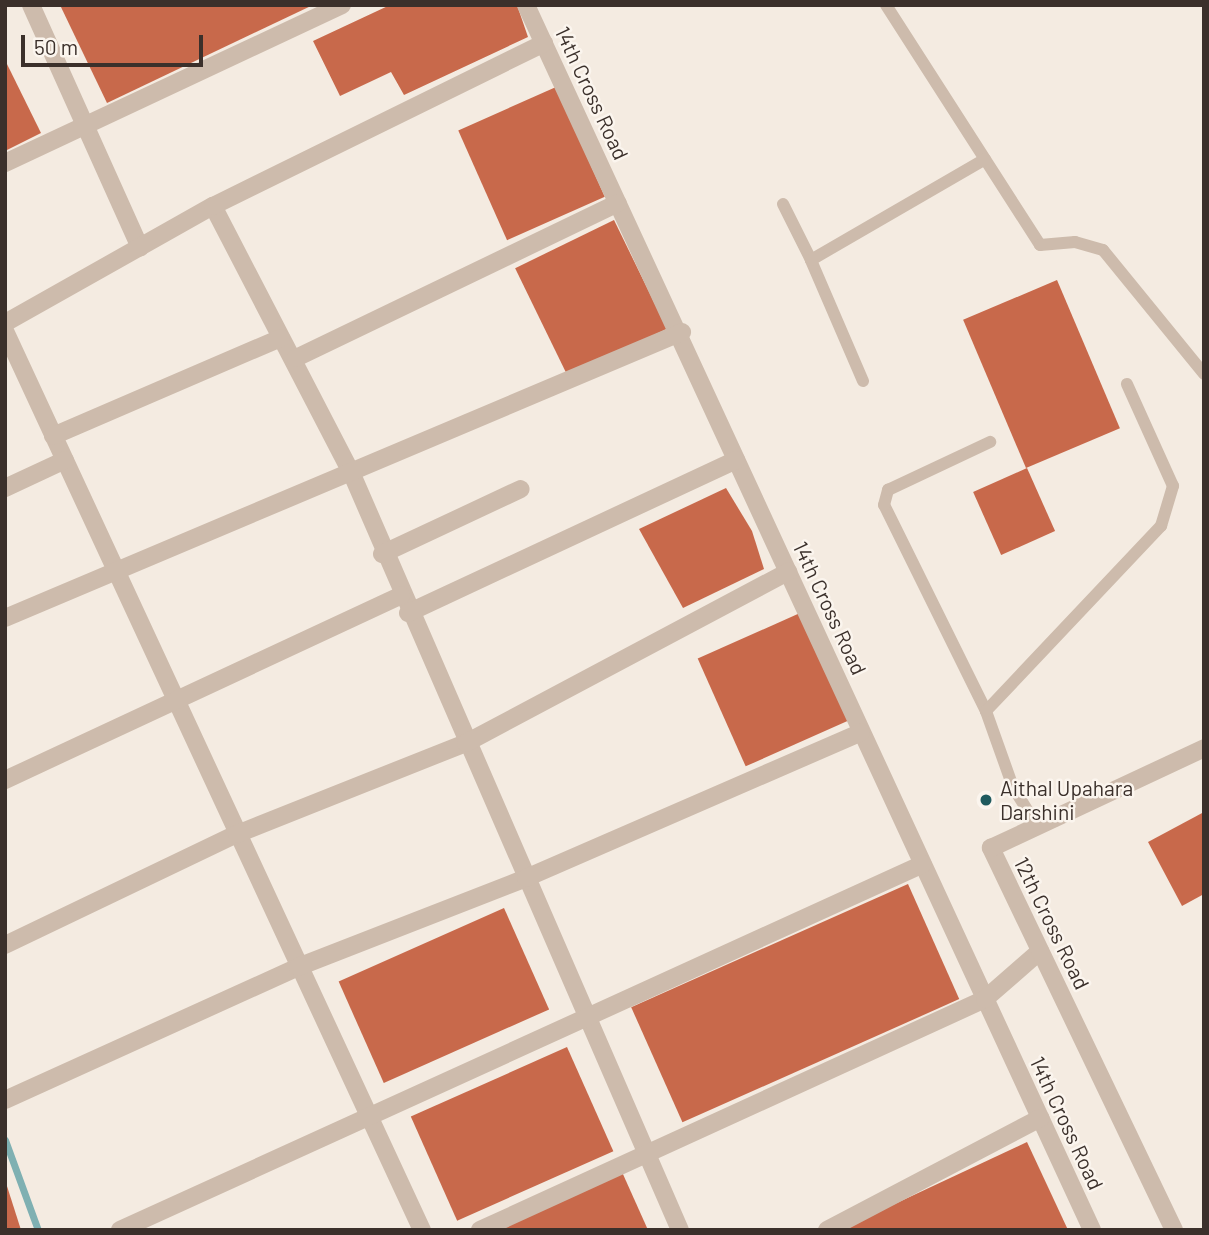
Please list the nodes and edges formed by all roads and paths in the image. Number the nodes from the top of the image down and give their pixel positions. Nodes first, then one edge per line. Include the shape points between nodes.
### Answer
1 (31, 5) edge
2 (342, 5) edge
3 (526, 5) edge
4 (886, 5) edge
5 (544, 43) junction
6 (85, 127) junction
7 (985, 159) junction
8 (5, 163) edge
9 (618, 203) junction
10 (783, 204) dead end
11 (214, 206) junction
12 (140, 248) junction
13 (811, 260) junction
14 (5, 323) edge
15 (5, 331) edge
16 (682, 332) junction
17 (281, 338) junction
18 (296, 358) junction
19 (1204, 374) edge
20 (863, 381) dead end
21 (1127, 384) dead end
22 (53, 436) junction
23 (990, 442) dead end
24 (65, 460) junction
25 (736, 460) junction
26 (351, 472) junction
27 (5, 488) edge
28 (521, 489) dead end
29 (382, 554) junction
30 (116, 571) junction
31 (788, 572) junction
32 (401, 595) junction
33 (408, 612) junction
34 (5, 618) edge
35 (175, 699) junction
36 (986, 711) junction
37 (861, 732) junction
38 (466, 743) junction
39 (1204, 748) edge
40 (5, 780) edge
41 (1037, 826) junction
42 (237, 834) junction
43 (923, 864) junction
44 (526, 878) junction
45 (5, 945) edge
46 (1041, 951) junction
47 (298, 967) junction
48 (985, 999) junction
49 (588, 1018) junction
50 (5, 1100) edge
51 (1040, 1118) junction
52 (370, 1119) junction
53 (645, 1153) junction
54 (120, 1230) edge
55 (422, 1230) edge
56 (480, 1230) edge
57 (680, 1230) edge
58 (827, 1230) edge
59 (1092, 1230) edge
60 (1174, 1230) edge

1 - 6 street
2 - 6 street
3 - 5 street, 14th Cross Road
4 - 7 lane
5 - 9 street, 14th Cross Road
5 - 11 street
6 - 8 street
6 - 12 street
7 - 13 lane
7 - 19 lane via 1040,244 1075,242 1103,250
9 - 16 street, 14th Cross Road
9 - 18 street
10 - 13 lane
11 - 12 street
11 - 17 street
12 - 14 street
13 - 20 lane
15 - 22 street
16 - 25 street, 14th Cross Road
16 - 26 street
17 - 18 street
17 - 22 street
18 - 26 street
21 - 36 lane via 1173,486 1161,526
22 - 24 street
23 - 36 lane via 888,490 884,505
24 - 27 street
24 - 30 street
25 - 31 street, 14th Cross Road
25 - 33 street
26 - 29 street
26 - 30 street
28 - 29 street
29 - 32 street
30 - 34 street
30 - 35 street
31 - 37 street, 14th Cross Road
31 - 38 street
32 - 33 street
32 - 35 street
33 - 38 street
35 - 40 street
35 - 42 street
36 - 41 lane via 1013,787
37 - 43 street, 14th Cross Road
37 - 44 street
38 - 42 street
38 - 44 street
39 - 41 street, 12th Cross Road
41 - 46 street, 12th Cross Road via 991,848
42 - 45 street
42 - 47 street
43 - 48 street, 14th Cross Road
43 - 49 street
44 - 47 street
44 - 49 street
46 - 48 street
46 - 60 street, 12th Cross Road
47 - 50 street
47 - 52 street
48 - 51 street, 14th Cross Road
48 - 53 street
49 - 52 street
49 - 53 street
51 - 58 street
51 - 59 street, 14th Cross Road
52 - 54 street
52 - 55 street
53 - 56 street
53 - 57 street

